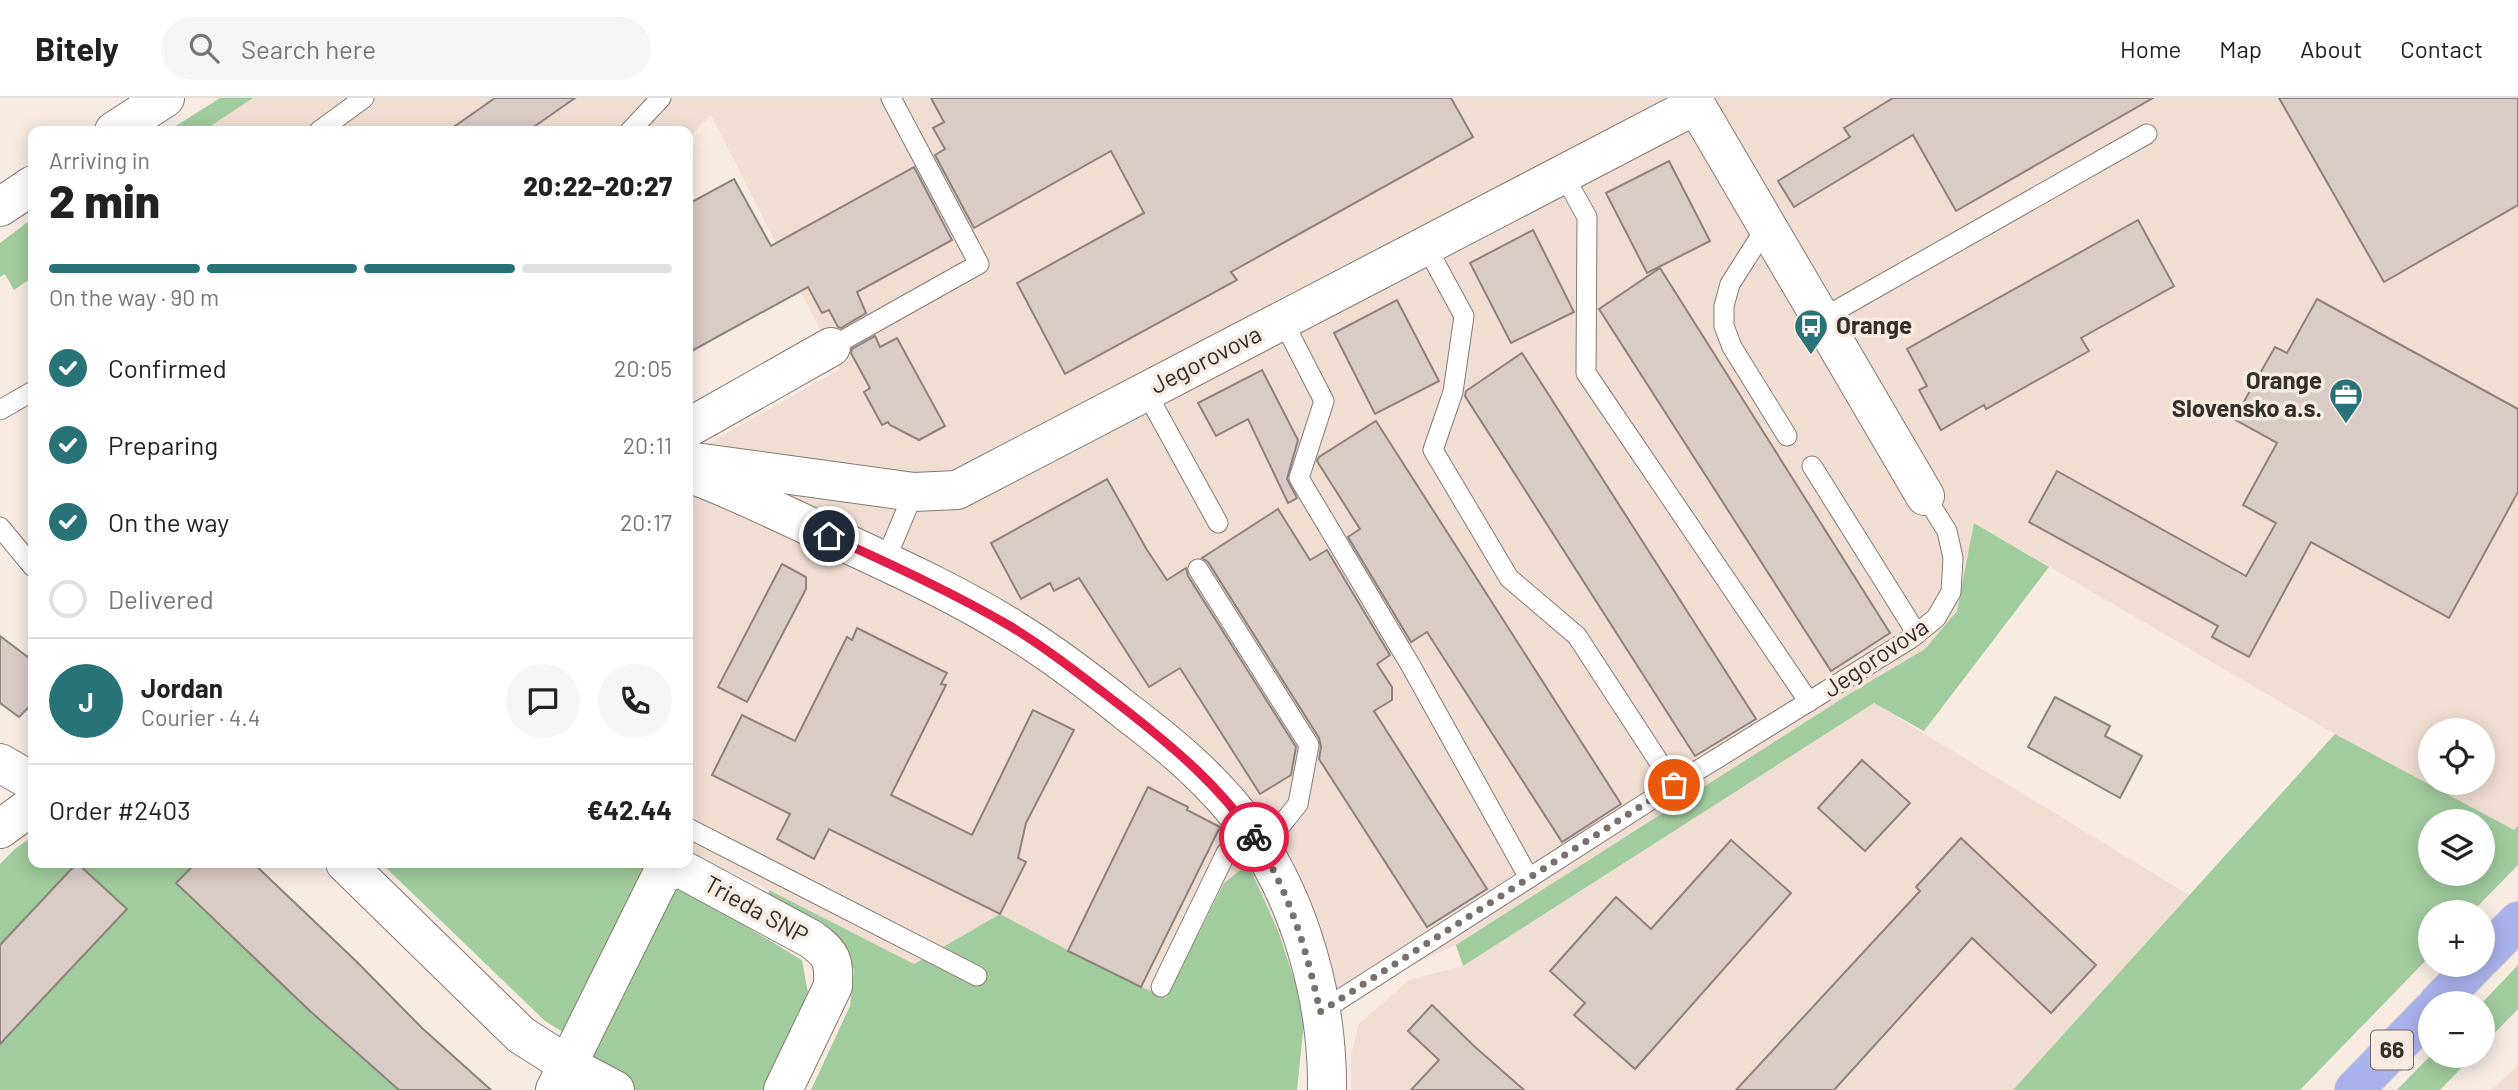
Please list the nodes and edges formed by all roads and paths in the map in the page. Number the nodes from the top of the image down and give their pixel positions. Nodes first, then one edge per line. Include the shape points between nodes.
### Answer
1 (165, 98) edge
2 (363, 98) edge
3 (661, 98) edge
4 (891, 98) edge
5 (1702, 102) edge
6 (122, 126) edge
7 (326, 126) edge
8 (635, 126) edge
9 (2147, 134) dead end
10 (1563, 174) junction
11 (28, 188) edge
12 (0, 207) edge
13 (1768, 226) junction
14 (1426, 246) junction
15 (1821, 319) junction
16 (1283, 321) junction
17 (831, 347) joint
18 (1146, 392) junction
19 (28, 394) edge
20 (0, 410) edge
21 (693, 425) edge
22 (1787, 436) dead end
23 (693, 462) edge
24 (1812, 466) dead end
25 (693, 475) edge
26 (914, 492) junction
27 (1925, 496) joint
28 (1218, 523) dead end
29 (0, 527) edge
30 (28, 561) edge
31 (885, 561) junction
32 (1198, 569) dead end
33 (1917, 634) junction
34 (1809, 702) junction
35 (0, 763) edge
36 (28, 779) edge
37 (1674, 785) junction
38 (28, 809) edge
39 (0, 829) edge
40 (693, 831) edge
41 (1255, 839) junction
42 (350, 868) edge
43 (1529, 878) junction
44 (2518, 921) edge
45 (2495, 945) edge
46 (977, 976) dead end
47 (2463, 977) edge
48 (1161, 987) dead end
49 (2450, 991) edge
50 (1320, 1012) junction
51 (2418, 1024) edge
52 (561, 1077) edge
53 (1329, 1088) edge
54 (615, 1090) edge
55 (783, 1090) edge
56 (2354, 1090) edge

1 - 6 street
2 - 7 lane
3 - 8 lane
4 - 17 lane via 979,264
5 - 10 street, Jegorovova
5 - 13 street, Jegorovova
9 - 15 lane
10 - 14 street, Jegorovova
10 - 34 lane via 1587,217 1586,373
11 - 12 street
13 - 15 street, Jegorovova
13 - 22 lane via 1730,284 1724,326 1731,347
14 - 16 street, Jegorovova
14 - 37 lane via 1464,316 1453,392 1433,450 1509,578 1577,636
15 - 27 street, Jegorovova
16 - 18 street, Jegorovova
16 - 43 lane via 1324,401 1299,478
17 - 21 street
18 - 26 street, Jegorovova via 957,490
18 - 28 lane
19 - 20 lane
23 - 26 street, Jegorovova
24 - 33 lane
25 - 31 street
26 - 31 lane
27 - 33 lane, Jegorovova via 1947,531 1953,558 1951,592 1936,618
29 - 30 lane
31 - 41 street via 1010,627 1071,668 1181,755 1220,792
32 - 41 lane via 1309,745 1298,804
33 - 34 lane, Jegorovova
34 - 37 lane, Jegorovova
35 - 36 street
37 - 43 lane, Jegorovova
38 - 39 street
40 - 46 lane, Trieda SNP
41 - 48 lane via 1226,853
41 - 50 street via 1288,899 1310,962
42 - 52 street
43 - 50 lane, Jegorovova
44 - 45 main road
47 - 49 main road
50 - 53 street
51 - 56 main road, 66
52 - 54 street
52 - 55 street, Trieda SNP via 660,878 672,869 685,871 828,952 834,967 833,986

